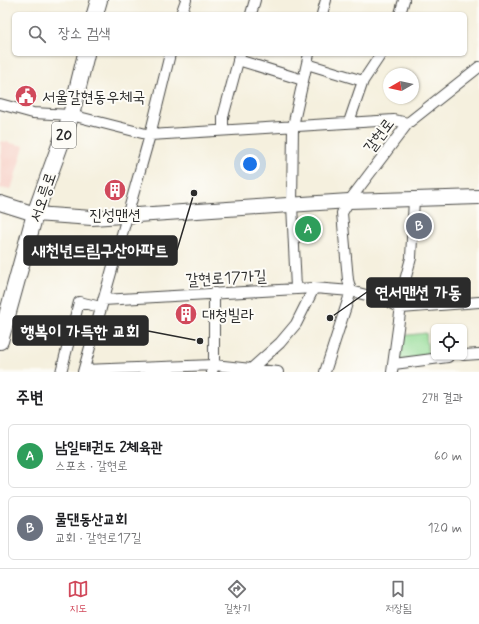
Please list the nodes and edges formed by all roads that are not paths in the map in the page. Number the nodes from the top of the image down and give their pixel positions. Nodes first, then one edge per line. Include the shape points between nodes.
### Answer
1 (99, 0) edge
2 (186, 0) edge
3 (255, 0) edge
4 (326, 0) edge
5 (404, 0) edge
6 (96, 12) edge
7 (182, 12) edge
8 (252, 12) edge
9 (323, 12) edge
10 (401, 12) edge
11 (86, 56) edge
12 (170, 56) edge
13 (379, 56) edge
14 (239, 57) edge
15 (308, 59) edge
16 (479, 67) edge
17 (302, 80) junction
18 (363, 81) junction
19 (0, 104) edge
20 (71, 115) junction
21 (349, 122) junction
22 (408, 123) junction
23 (293, 126) junction
24 (223, 130) junction
25 (150, 135) junction
26 (479, 197) edge
27 (414, 198) junction
28 (349, 200) junction
29 (0, 203) edge
30 (292, 205) junction
31 (35, 214) junction
32 (126, 216) junction
33 (296, 288) junction
34 (314, 288) junction
35 (351, 291) junction
36 (214, 293) junction
37 (479, 302) edge
38 (102, 303) junction
39 (401, 308) junction
40 (0, 341) edge
41 (479, 354) edge
42 (467, 355) edge
43 (433, 360) edge
44 (213, 368) edge
45 (393, 368) edge
46 (251, 369) junction
47 (83, 371) edge
48 (61, 372) edge
49 (278, 372) edge
50 (325, 372) edge

1 - 6 main road
2 - 7 street
3 - 8 street
4 - 9 street
5 - 10 street
11 - 20 main road, 서오릉로 / 20
12 - 25 street
13 - 18 street
14 - 17 street
14 - 24 street via 223,117
15 - 17 street
15 - 18 street
16 - 22 street, 갈현로
17 - 23 street
18 - 21 street
19 - 20 street via 33,112
20 - 25 street
20 - 31 main road, 서오릉로 / 20
21 - 22 street via 394,120
21 - 23 street
22 - 28 street, 갈현로
23 - 24 street
23 - 30 street
24 - 25 street
25 - 32 street
26 - 27 main road
27 - 28 main road
27 - 39 street via 415,223 411,258
28 - 30 main road
28 - 35 street, 갈현로 via 342,213
29 - 31 main road
30 - 32 main road
30 - 33 street
31 - 32 main road via 92,218
31 - 40 main road, 서오릉로 / 20
32 - 38 street
33 - 34 street, 갈현로17가길
33 - 36 street, 갈현로17가길
34 - 35 street, 갈현로17가길
34 - 46 street via 296,324 280,343
35 - 39 street, 갈현로17가길 via 385,300
35 - 50 street
36 - 38 street, 갈현로17가길
36 - 44 street
37 - 39 street
38 - 47 street
38 - 48 street, 갈현로17가길 via 80,302
39 - 45 street
41 - 42 street
43 - 45 street
44 - 46 street
44 - 47 street
46 - 49 street

